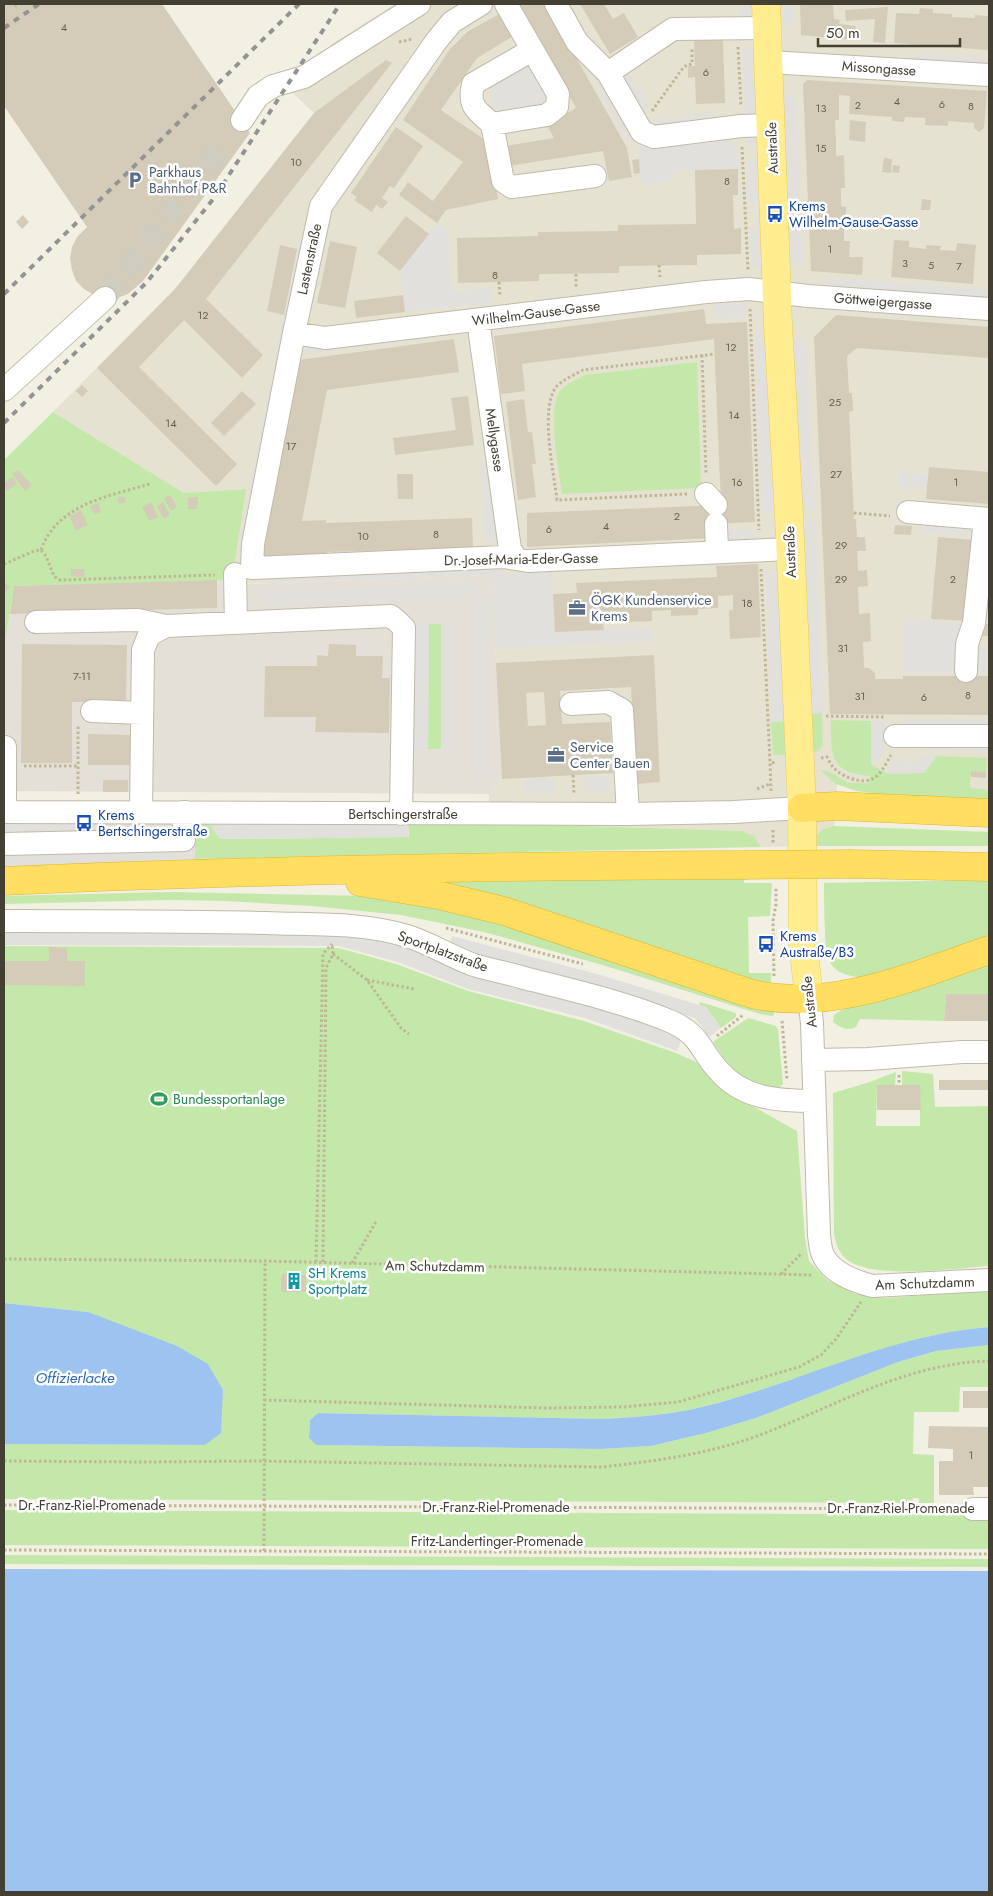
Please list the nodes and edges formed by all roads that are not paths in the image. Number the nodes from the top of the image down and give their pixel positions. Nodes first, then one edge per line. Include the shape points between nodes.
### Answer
1 (419, 4) edge
2 (481, 4) edge
3 (506, 4) edge
4 (556, 4) edge
5 (767, 16) edge
6 (532, 50) junction
7 (769, 62) junction
8 (608, 73) junction
9 (989, 76) edge
10 (242, 120) dead end
11 (492, 124) junction
12 (772, 125) junction
13 (595, 176) dead end
14 (778, 293) junction
15 (105, 298) tunnel mouth
16 (989, 309) edge
17 (478, 320) junction
18 (294, 333) junction
19 (4, 390) edge
20 (713, 508) road end
21 (908, 512) road end
22 (987, 519) edge
23 (790, 549) junction
24 (717, 552) junction
25 (516, 558) junction
26 (243, 571) junction
27 (36, 622) dead end
28 (236, 623) junction
29 (166, 626) junction
30 (966, 670) dead end
31 (571, 704) dead end
32 (142, 713) junction
33 (85, 716) road end
34 (896, 727) road end
35 (989, 736) edge
36 (5, 756) road end
37 (802, 808) junction
38 (4, 812) edge
39 (141, 812) junction
40 (184, 812) junction
41 (402, 814) junction
42 (628, 814) junction
43 (989, 814) edge
44 (4, 844) edge
45 (989, 861) edge
46 (852, 864) junction
47 (989, 868) edge
48 (297, 871) junction
49 (4, 881) edge
50 (4, 921) edge
51 (989, 950) edge
52 (809, 997) junction
53 (989, 1052) edge
54 (813, 1060) junction
55 (814, 1101) junction
56 (989, 1280) edge

1 - 10 street via 304,77 273,86 258,96
2 - 18 street, Lastenstraße via 452,22 437,40 321,206
3 - 6 street
4 - 8 street via 577,42
5 - 7 main road, Austraße
5 - 8 street via 674,29
6 - 11 street via 472,84 470,98 476,110
6 - 11 street via 558,94 556,106 547,115
7 - 9 street, Missongasse
7 - 12 main road, Austraße
8 - 12 street via 639,128 654,137
11 - 13 street via 503,181 512,187
12 - 14 main road, Austraße
14 - 16 street, Göttweigergasse
14 - 17 street, Wilhelm-Gause-Gasse via 749,289 706,292
14 - 23 main road, Austraße
15 - 19 street
17 - 18 street, Wilhelm-Gause-Gasse via 325,338
17 - 25 street, Mellygasse via 510,549
18 - 26 street, Lastenstraße via 254,544
20 - 24 street
21 - 22 street
22 - 30 street via 974,623 967,644
23 - 24 street, Dr.-Josef-Maria-Eder-Gasse
23 - 37 main road, Austraße
24 - 25 street, Dr.-Josef-Maria-Eder-Gasse via 528,561
25 - 26 street, Dr.-Josef-Maria-Eder-Gasse
26 - 28 street, Lastenstraße
27 - 29 street via 138,620
28 - 29 street
28 - 41 street via 390,616 404,628
29 - 32 street via 150,635 143,650
31 - 42 street via 608,702 622,710
32 - 33 street
32 - 39 street
34 - 35 street
36 - 38 street
37 - 42 street, Bertschingerstraße
37 - 43 highway via 837,806
37 - 52 main road, Austraße via 803,943
38 - 39 street, Bertschingerstraße
39 - 40 street, Bertschingerstraße
40 - 41 street, Bertschingerstraße
40 - 44 street via 184,840
41 - 42 street, Bertschingerstraße
45 - 46 highway
46 - 47 highway
46 - 48 highway, bridge
48 - 49 highway
48 - 52 highway via 438,895 504,911 752,994 778,999
50 - 55 street, Sportplatzstraße via 169,921 330,925 384,930 409,936 474,965 591,995 672,1022 689,1030 718,1070 736,1086 761,1097
51 - 52 highway via 873,989
52 - 54 street, Austraße
53 - 54 street
54 - 55 street, Austraße
55 - 56 street, Am Schutzdamm via 819,1235 823,1255 835,1270 855,1282 872,1286

